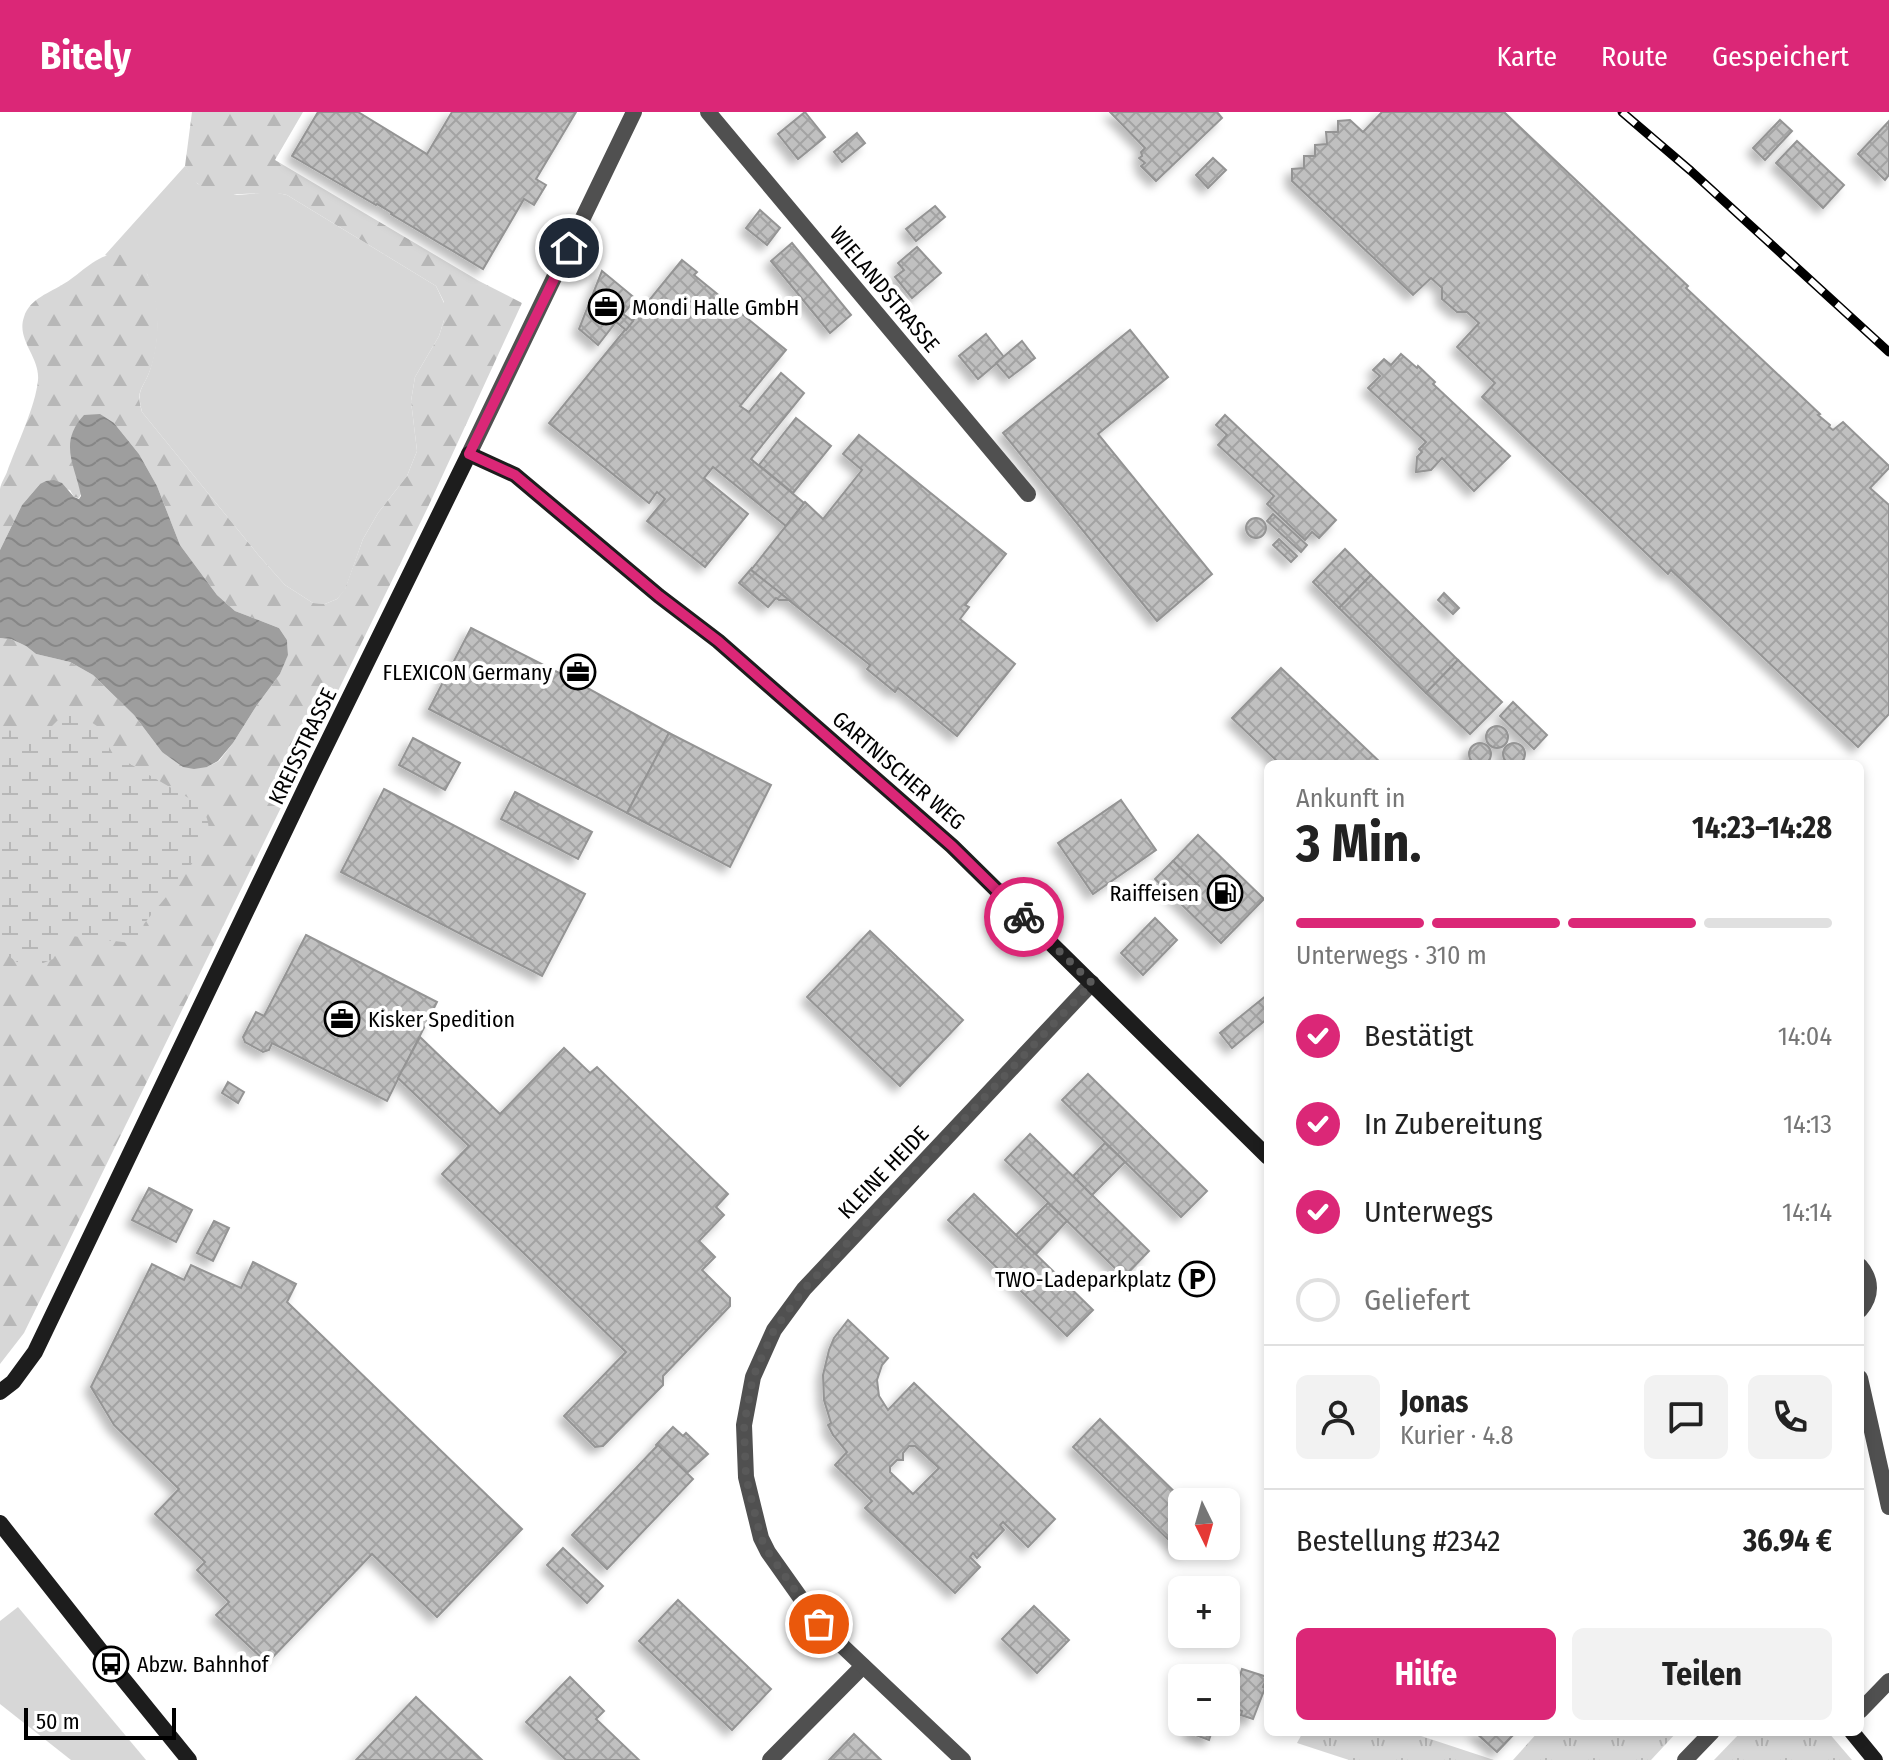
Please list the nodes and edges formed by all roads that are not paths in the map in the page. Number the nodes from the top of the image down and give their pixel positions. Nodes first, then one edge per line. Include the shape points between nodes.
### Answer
1 (634, 112) edge
2 (708, 112) edge
3 (469, 454) junction
4 (1028, 494) dead end
5 (1092, 983) junction
6 (1264, 1153) edge
7 (1864, 1272) edge
8 (1864, 1304) edge
9 (0, 1392) edge
10 (1864, 1396) edge
11 (1889, 1507) edge
12 (0, 1523) edge
13 (863, 1666) junction
14 (1889, 1681) edge
15 (1864, 1707) edge
16 (1708, 1736) edge
17 (1855, 1736) edge
18 (189, 1760) edge
19 (770, 1760) edge
20 (963, 1760) edge
21 (1685, 1760) edge
22 (1875, 1760) edge

1 - 3 street, KREISSTRASSE
2 - 4 street, WIELANDSTRASSE
3 - 5 street, GARTNISCHER WEG via 515,475 718,641 952,846
3 - 9 street, KREISSTRASSE via 35,1352
5 - 6 street, GARTNISCHER WEG
5 - 13 street, KLEINE HEIDE via 804,1289 774,1330 753,1377 744,1425 746,1477 761,1538 819,1624
7 - 8 street via 1870,1289
10 - 11 street
12 - 18 street
13 - 19 street
13 - 20 street, KLEINE HEIDE
14 - 15 street
16 - 21 street
17 - 22 street

